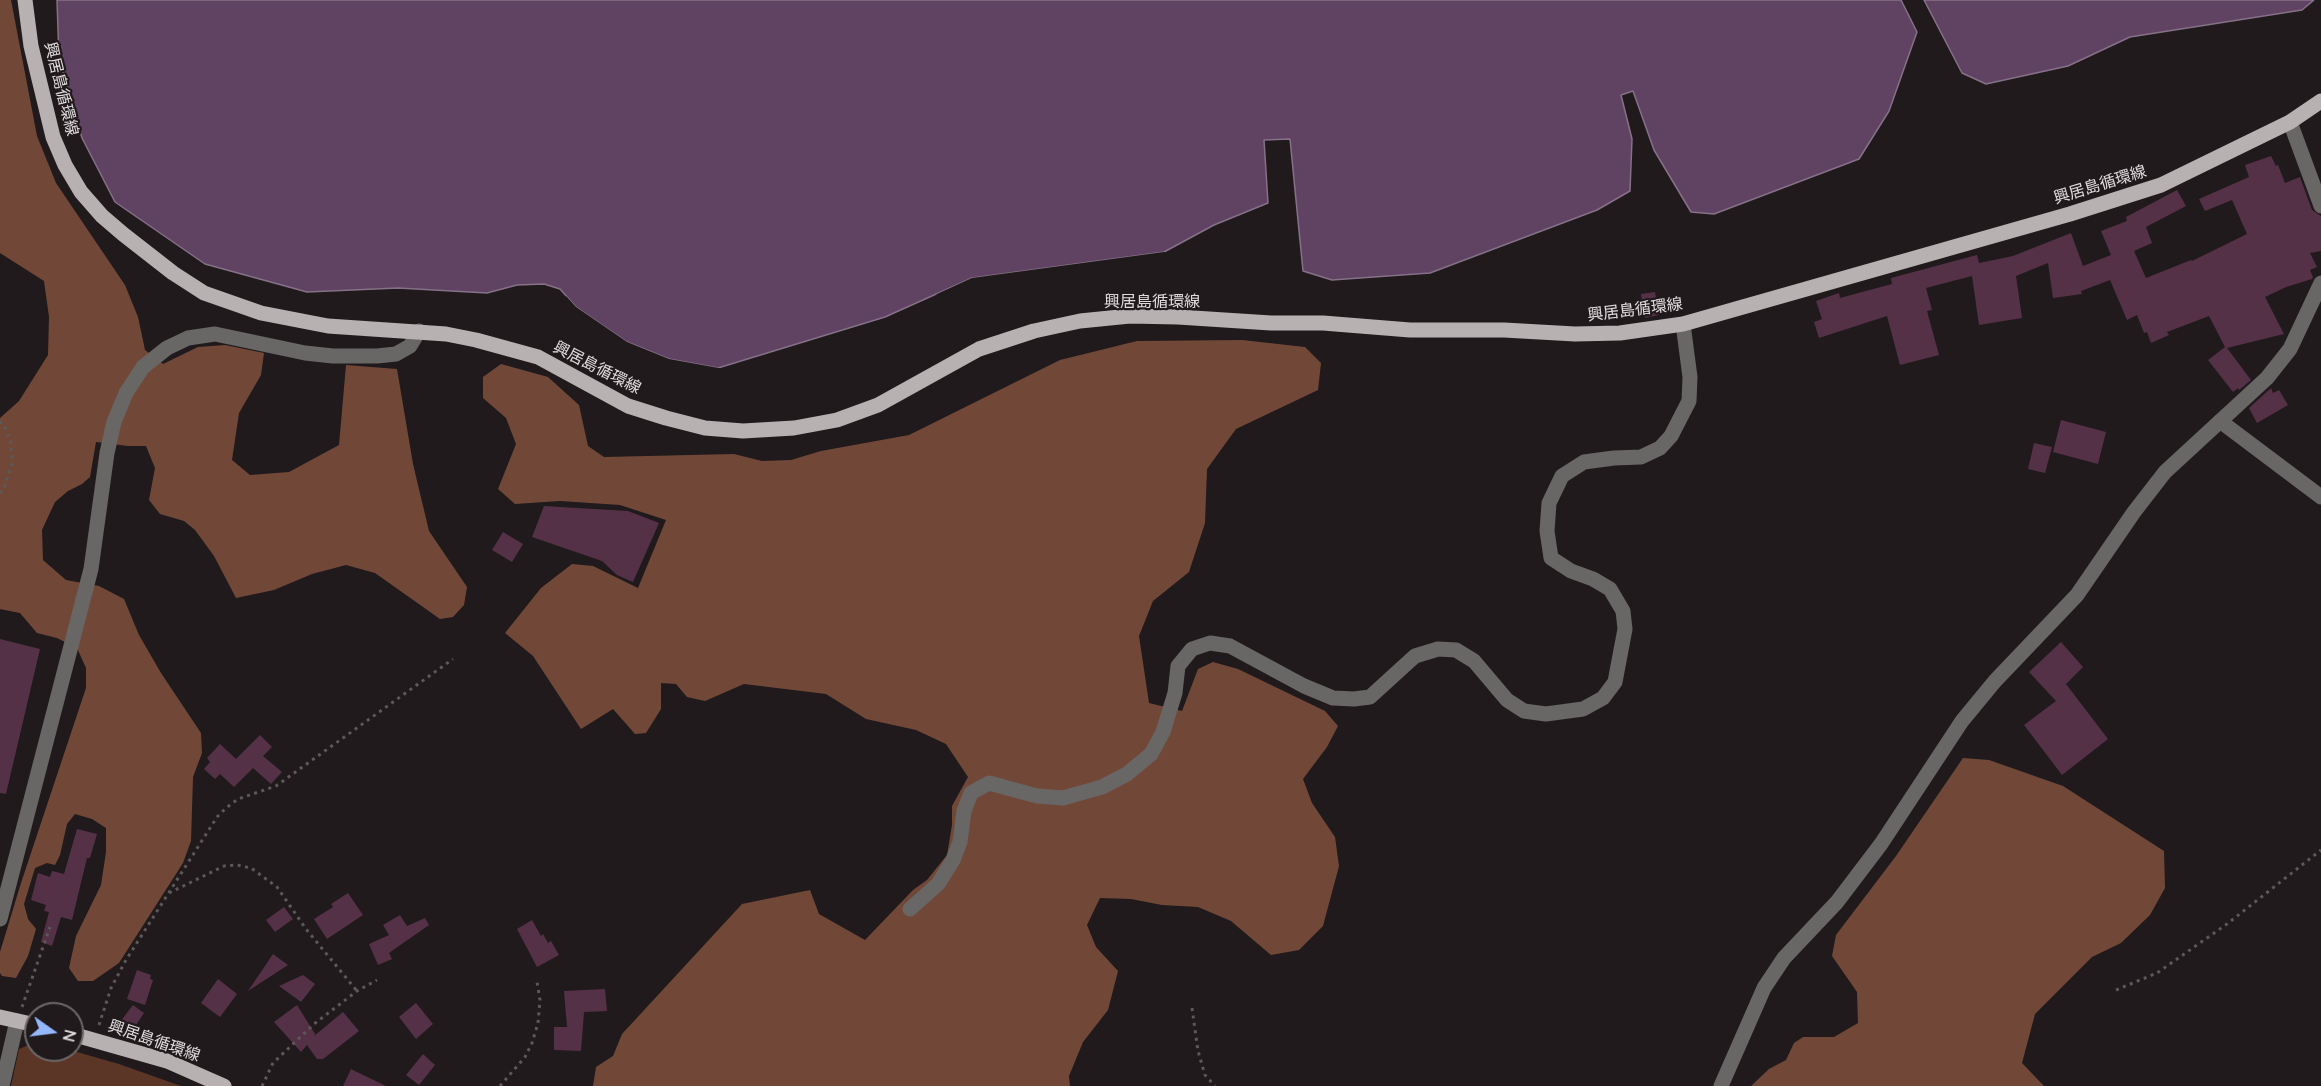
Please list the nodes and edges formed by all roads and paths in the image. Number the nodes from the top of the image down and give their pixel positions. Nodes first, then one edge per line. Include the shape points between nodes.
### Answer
1 (25, 0) edge
2 (2321, 101) edge
3 (2290, 122) junction
4 (2321, 206) edge
5 (2321, 283) edge
6 (1683, 324) junction
7 (419, 331) junction
8 (0, 421) edge
9 (2220, 421) junction
10 (0, 494) edge
11 (2321, 497) edge
12 (453, 659) dead end
13 (2321, 850) edge
14 (169, 893) junction
15 (910, 909) dead end
16 (0, 919) edge
17 (50, 927) dead end
18 (377, 980) dead end
19 (537, 982) dead end
20 (2116, 990) dead end
21 (357, 991) junction
22 (1192, 1008) dead end
23 (0, 1017) edge
24 (17, 1021) junction
25 (24, 1022) edge
26 (84, 1037) edge
27 (94, 1039) junction
28 (2, 1086) edge
29 (224, 1086) edge
30 (262, 1086) edge
31 (500, 1086) edge
32 (1215, 1086) edge
33 (1721, 1086) edge

1 - 7 main road, 興居島循環線 via 31,46 53,137 81,192 123,234 172,273 204,293 234,305 328,326
2 - 3 main road, 興居島循環線
3 - 4 street
3 - 6 main road, 興居島循環線 via 2161,185
5 - 9 street via 2290,349 2267,378
6 - 7 main road, 興居島循環線 via 1620,333 1575,334 1410,330 1178,317 1080,321 979,349 878,405 837,420 743,431 705,428 666,418 628,406 538,357 476,340
6 - 15 street via 1689,401 1671,436 1660,448 1641,457 1584,462 1562,476 1549,503 1547,531 1551,558 1610,590 1623,611 1625,629 1615,682 1603,698 1583,709 1546,714 1524,711 1506,700 1474,661 1456,650 1438,649 1415,656 1370,697 1333,698 1230,646 1210,643 1192,649 1178,666 1175,693 1163,732 1151,754 1127,774 1102,787 1063,798 1036,796 989,783 971,793 953,860 938,884
7 - 16 street via 410,346 396,354 377,356 305,353 215,334 188,338 166,348 143,367 114,422 91,569
8 - 10 path via 11,443 12,464
9 - 11 street
9 - 33 street via 2165,472 2077,595 1962,721 1881,844 1837,902 1784,958 1764,988
12 - 14 path via 276,786 238,799 226,808
13 - 20 path via 2157,973
14 - 21 path via 224,866 251,868 277,887
14 - 27 path via 111,988
17 - 24 path
18 - 21 path
19 - 31 path via 540,1000 532,1043
21 - 30 path via 273,1063
22 - 32 path via 1205,1076
23 - 24 main road
24 - 25 main road
24 - 28 street
26 - 27 main road, 興居島循環線
27 - 29 main road, 興居島循環線 via 167,1061

